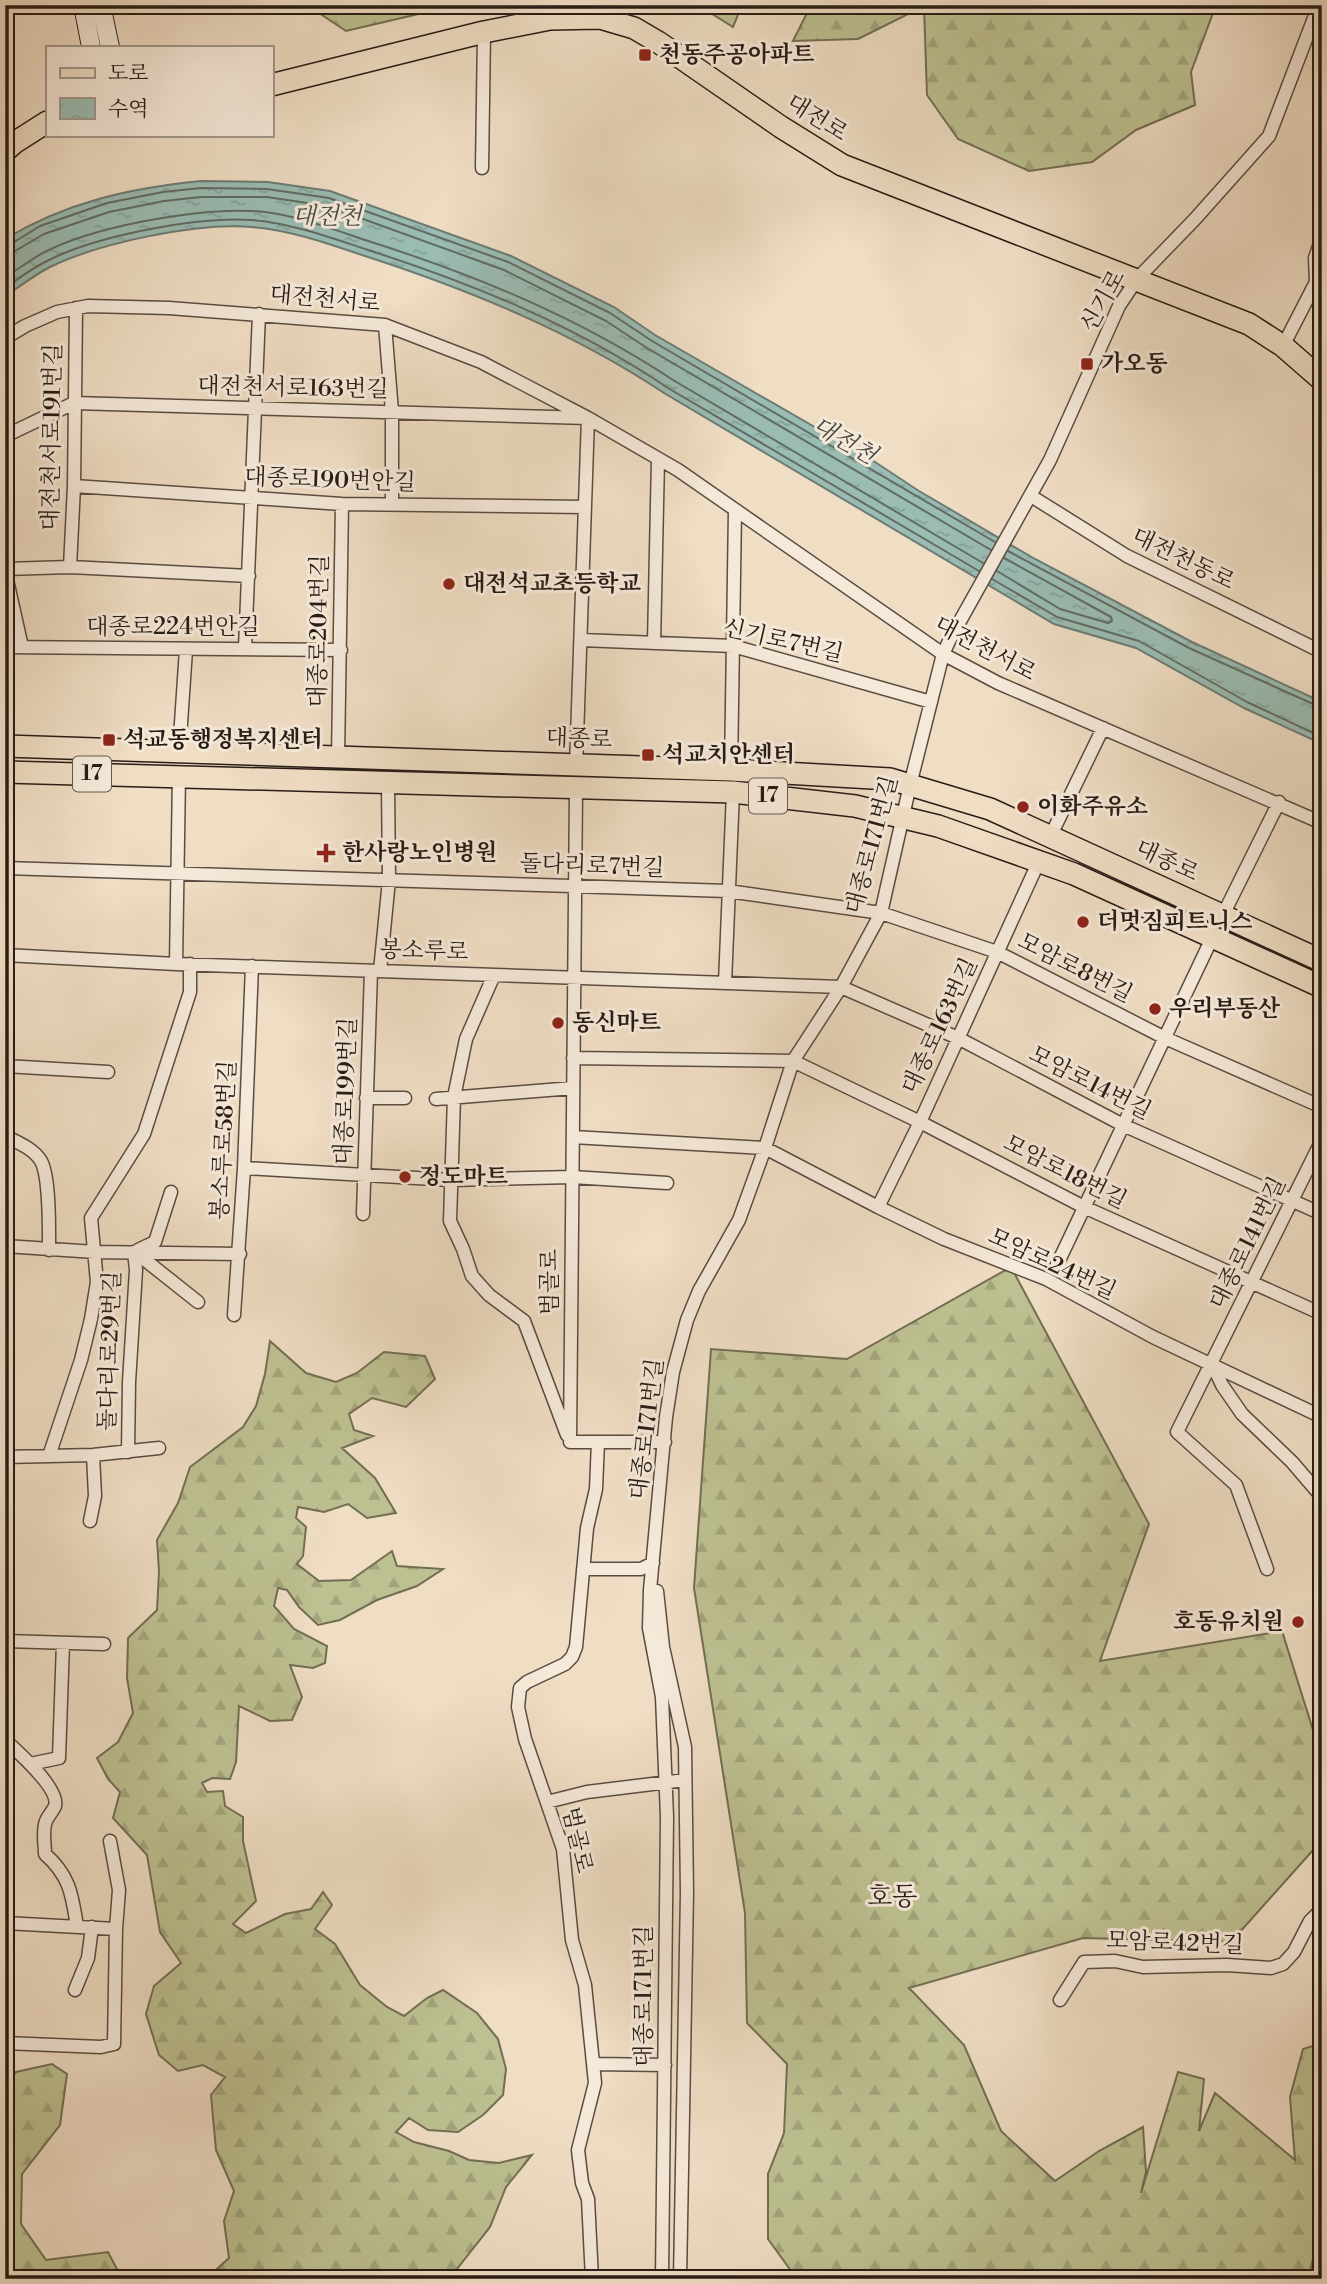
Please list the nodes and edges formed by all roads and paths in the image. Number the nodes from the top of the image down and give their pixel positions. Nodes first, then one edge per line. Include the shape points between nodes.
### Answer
1 (83, 5) edge
2 (101, 5) edge
3 (1319, 5) edge
4 (484, 32) junction
5 (91, 46) edge
6 (110, 46) edge
7 (273, 85) edge
8 (46, 123) edge
9 (5, 151) edge
10 (482, 168) dead end
11 (1322, 237) edge
12 (1319, 278) edge
13 (1137, 279) junction
14 (76, 308) junction
15 (259, 314) junction
16 (385, 325) junction
17 (5, 338) edge
18 (1283, 346) junction
19 (1322, 380) edge
20 (74, 402) junction
21 (256, 410) junction
22 (393, 412) junction
23 (589, 418) junction
24 (5, 436) edge
25 (658, 459) junction
26 (74, 486) junction
27 (1031, 496) junction
28 (253, 499) junction
29 (342, 504) junction
30 (392, 505) junction
31 (585, 507) junction
32 (735, 510) junction
33 (70, 567) junction
34 (5, 570) edge
35 (249, 576) junction
36 (950, 639) joint
37 (581, 640) junction
38 (654, 643) junction
39 (733, 646) junction
40 (5, 647) edge
41 (22, 648) junction
42 (245, 648) junction
43 (186, 650) junction
44 (341, 650) junction
45 (1322, 652) edge
46 (943, 654) junction
47 (931, 702) junction
48 (1103, 728) junction
49 (5, 746) edge
50 (179, 751) junction
51 (338, 758) junction
52 (576, 766) junction
53 (731, 770) junction
54 (5, 772) edge
55 (179, 775) junction
56 (388, 783) junction
57 (910, 785) junction
58 (576, 789) junction
59 (733, 792) junction
60 (1279, 803) junction
61 (903, 817) junction
62 (1322, 823) edge
63 (1051, 835) junction
64 (1040, 861) junction
65 (5, 868) edge
66 (178, 873) junction
67 (389, 880) junction
68 (575, 886) junction
69 (728, 891) junction
70 (881, 913) junction
71 (1223, 915) junction
72 (1213, 936) junction
73 (997, 952) junction
74 (5, 955) edge
75 (1322, 961) edge
76 (176, 964) junction
77 (190, 964) junction
78 (252, 966) junction
79 (376, 971) junction
80 (494, 975) junction
81 (574, 978) junction
82 (725, 983) junction
83 (841, 987) junction
84 (1322, 987) edge
85 (958, 1038) junction
86 (1165, 1038) junction
87 (573, 1058) junction
88 (793, 1061) junction
89 (5, 1066) edge
90 (108, 1072) dead end
91 (573, 1088) junction
92 (454, 1097) junction
93 (366, 1098) junction
94 (405, 1098) dead end
95 (436, 1098) dead end
96 (1322, 1107) edge
97 (920, 1122) junction
98 (1123, 1125) junction
99 (5, 1136) edge
100 (573, 1137) junction
101 (1322, 1140) edge
102 (765, 1148) junction
103 (244, 1168) junction
104 (364, 1173) junction
105 (572, 1177) junction
106 (450, 1180) junction
107 (667, 1183) dead end
108 (171, 1192) dead end
109 (1292, 1201) junction
110 (878, 1207) junction
111 (1084, 1207) junction
112 (363, 1214) dead end
113 (1322, 1214) edge
114 (5, 1246) edge
115 (49, 1250) junction
116 (95, 1252) junction
117 (134, 1252) junction
118 (240, 1254) junction
119 (1055, 1269) dead end
120 (1252, 1283) junction
121 (198, 1302) dead end
122 (1322, 1314) edge
123 (234, 1315) dead end
124 (1212, 1364) junction
125 (1322, 1417) edge
126 (570, 1442) junction
127 (598, 1442) junction
128 (665, 1442) junction
129 (159, 1448) dead end
130 (128, 1452) junction
131 (93, 1455) junction
132 (49, 1456) junction
133 (5, 1457) edge
134 (1322, 1497) edge
135 (90, 1521) dead end
136 (653, 1563) junction
137 (583, 1569) junction
138 (1267, 1569) dead end
139 (5, 1641) edge
140 (63, 1643) junction
141 (104, 1644) dead end
142 (5, 1740) edge
143 (30, 1765) junction
144 (685, 1780) junction
145 (666, 1782) junction
146 (547, 1802) junction
147 (110, 1841) dead end
148 (1322, 1909) edge
149 (5, 1923) edge
150 (77, 1926) junction
151 (92, 1927) junction
152 (116, 1929) junction
153 (75, 1990) dead end
154 (1060, 2000) dead end
155 (5, 2043) edge
156 (594, 2064) junction
157 (665, 2065) junction
158 (592, 2279) edge
159 (662, 2279) edge
160 (680, 2279) edge

1 - 5 main road
2 - 6 main road
3 - 13 street, 신기로 via 1269,136
4 - 7 main road, 대전로
4 - 10 street
4 - 13 main road, 대전로 via 550,19 600,18 634,28 842,165
8 - 9 main road
11 - 12 street via 1315,258
12 - 18 street
13 - 18 main road, 대전로 via 1249,324
13 - 27 street, 신기로 via 1119,306
14 - 15 street, 대전천서로
14 - 17 street, 대전천서로 via 57,312
14 - 20 street, 대전천서로191번길
15 - 16 street, 대전천서로
15 - 21 street
16 - 22 street
16 - 23 street, 대전천서로 via 481,362
18 - 19 main road, 대전로
20 - 21 street, 대전천서로163번길
20 - 24 street, 대전천서로163번길
20 - 26 street, 대전천서로191번길
21 - 22 street, 대전천서로163번길
21 - 28 street
22 - 23 street, 대전천서로163번길
22 - 30 street
23 - 25 street, 대전천서로
23 - 31 street
25 - 32 street, 대전천서로
25 - 38 street
26 - 28 street, 대종로190번안길
26 - 33 street, 대전천서로191번길
27 - 36 street, 신기로
27 - 45 street, 대전천동로 via 1127,556
28 - 29 street, 대종로190번안길
28 - 35 street
29 - 30 street, 대종로190번안길
29 - 44 street, 대종로204번길
30 - 31 street, 대종로190번안길
31 - 37 street
32 - 39 street
32 - 46 street, 대전천서로
33 - 34 street
33 - 35 street
34 - 41 street
35 - 42 street
36 - 46 street, 대종로171번길
37 - 38 street, 신기로7번길
37 - 52 street
38 - 39 street, 신기로7번길
39 - 47 street, 신기로7번길
39 - 53 street
40 - 41 street, 대종로224번안길
41 - 43 street, 대종로224번안길
42 - 43 street, 대종로224번안길
42 - 44 street, 대종로224번안길
43 - 50 street
44 - 51 street, 대종로204번길
46 - 47 street, 대종로171번길
46 - 48 street, 대전천서로
47 - 57 street, 대종로171번길
48 - 60 street, 대전천서로
48 - 63 street
49 - 50 main road, 대종로 / 17
50 - 51 main road, 대종로 / 17
51 - 52 main road, 대종로 / 17
52 - 53 main road, 대종로 / 17
53 - 57 main road, 대종로 / 17 via 890,779
54 - 55 main road, 17
55 - 56 main road, 17
55 - 66 street
56 - 58 main road, 17
56 - 67 street, 대종로199번길
57 - 61 street, 대종로171번길
57 - 63 main road, 대종로 / 17 via 990,809
58 - 59 main road, 17
58 - 68 street, 범골로
59 - 61 main road, 17 via 855,806
59 - 69 street
60 - 62 street, 대전천서로
60 - 71 street
61 - 64 main road, 17
61 - 70 street, 대종로171번길
63 - 71 main road, 대종로 / 17
64 - 72 main road, 17
64 - 73 street, 대종로163번길
65 - 66 street, 돌다리로7번길
66 - 67 street, 돌다리로7번길
66 - 76 street
67 - 68 street, 돌다리로7번길
67 - 79 street, 대종로199번길
68 - 69 street, 돌다리로7번길
68 - 81 street, 범골로
69 - 70 street, 돌다리로7번길
69 - 82 street
70 - 73 street, 모암로8번길
70 - 83 street, 대종로171번길
71 - 75 main road, 대종로 / 17
72 - 84 main road, 17
72 - 86 street
73 - 85 street, 대종로163번길
73 - 86 street, 모암로8번길
74 - 76 street, 봉소루로
76 - 77 street, 봉소루로
77 - 78 street, 봉소루로
77 - 116 street via 190,992 144,1134 90,1218
78 - 79 street, 봉소루로
78 - 103 street, 봉소루로58번길
79 - 80 street, 봉소루로
79 - 93 street, 대종로199번길
80 - 81 street, 봉소루로
80 - 92 street via 466,1039
81 - 82 street, 봉소루로
81 - 87 street, 범골로
82 - 83 street, 봉소루로
83 - 85 street, 모암로14번길
83 - 88 street, 대종로171번길
85 - 97 street, 대종로163번길
85 - 98 street, 모암로14번길
86 - 96 street, 모암로8번길
86 - 98 street
87 - 88 street
87 - 91 street, 범골로
88 - 97 street, 모암로18번길
88 - 102 street, 대종로171번길
89 - 90 street
91 - 92 street
91 - 100 street, 범골로
92 - 95 street
92 - 106 street
93 - 94 street
93 - 104 street, 대종로199번길
97 - 110 street, 대종로163번길
97 - 111 street, 모암로18번길
98 - 109 street, 모암로14번길
98 - 111 street
99 - 115 street via 42,1161
100 - 102 street
100 - 105 street, 범골로
101 - 109 street, 대종로141번길
102 - 110 street, 모암로24번길
102 - 128 street, 대종로171번길 via 739,1220 687,1320 673,1372
103 - 104 street
103 - 118 street, 봉소루로58번길
104 - 106 street
104 - 112 street, 대종로199번길
105 - 106 street
105 - 107 street
105 - 126 street, 범골로
106 - 126 street via 450,1221 472,1276 524,1321
108 - 117 street, 돌다리로29번길 via 155,1242
109 - 113 street, 모암로14번길
109 - 120 street, 대종로141번길
110 - 124 street, 모암로24번길 via 1046,1279
111 - 119 street
111 - 120 street, 모암로18번길
114 - 115 street, 돌다리로29번길
115 - 116 street, 돌다리로29번길
116 - 117 street, 돌다리로29번길
116 - 132 street via 97,1282 91,1319
117 - 118 street, 돌다리로29번길
117 - 121 street
117 - 130 street, 돌다리로29번길
118 - 123 street, 봉소루로58번길
120 - 122 street, 모암로18번길
120 - 124 street, 대종로141번길
124 - 125 street, 모암로24번길
124 - 134 street via 1242,1414
124 - 138 street, 대종로141번길 via 1177,1432 1237,1485
126 - 127 street
127 - 128 street
127 - 137 street, 범골로 via 596,1489
128 - 136 street, 대종로171번길
129 - 130 street
130 - 131 street
131 - 132 street
131 - 135 street via 95,1496
132 - 133 street
136 - 137 street via 641,1569
136 - 144 street via 663,1647 685,1747
136 - 145 street, 대종로171번길 via 649,1628 662,1697
137 - 146 street, 범골로 via 572,1657 520,1688 518,1707
139 - 140 street
140 - 141 street
140 - 143 street via 60,1758
142 - 143 street
143 - 150 street via 55,1799 44,1827 45,1854 67,1881
144 - 145 street
144 - 160 street
145 - 146 street
145 - 157 street, 대종로171번길
146 - 156 street, 범골로 via 565,1862 568,1916 585,1985
147 - 152 street via 119,1891
148 - 154 street, 모암로42번길 via 1283,1964 1271,1968 1143,1967 1115,1961 1084,1962
149 - 150 street
150 - 151 street
151 - 152 street
151 - 153 street via 88,1958
152 - 155 street via 114,2044
156 - 157 street
156 - 158 street, 범골로 via 593,2099 578,2150 588,2199
157 - 159 street, 대종로171번길

